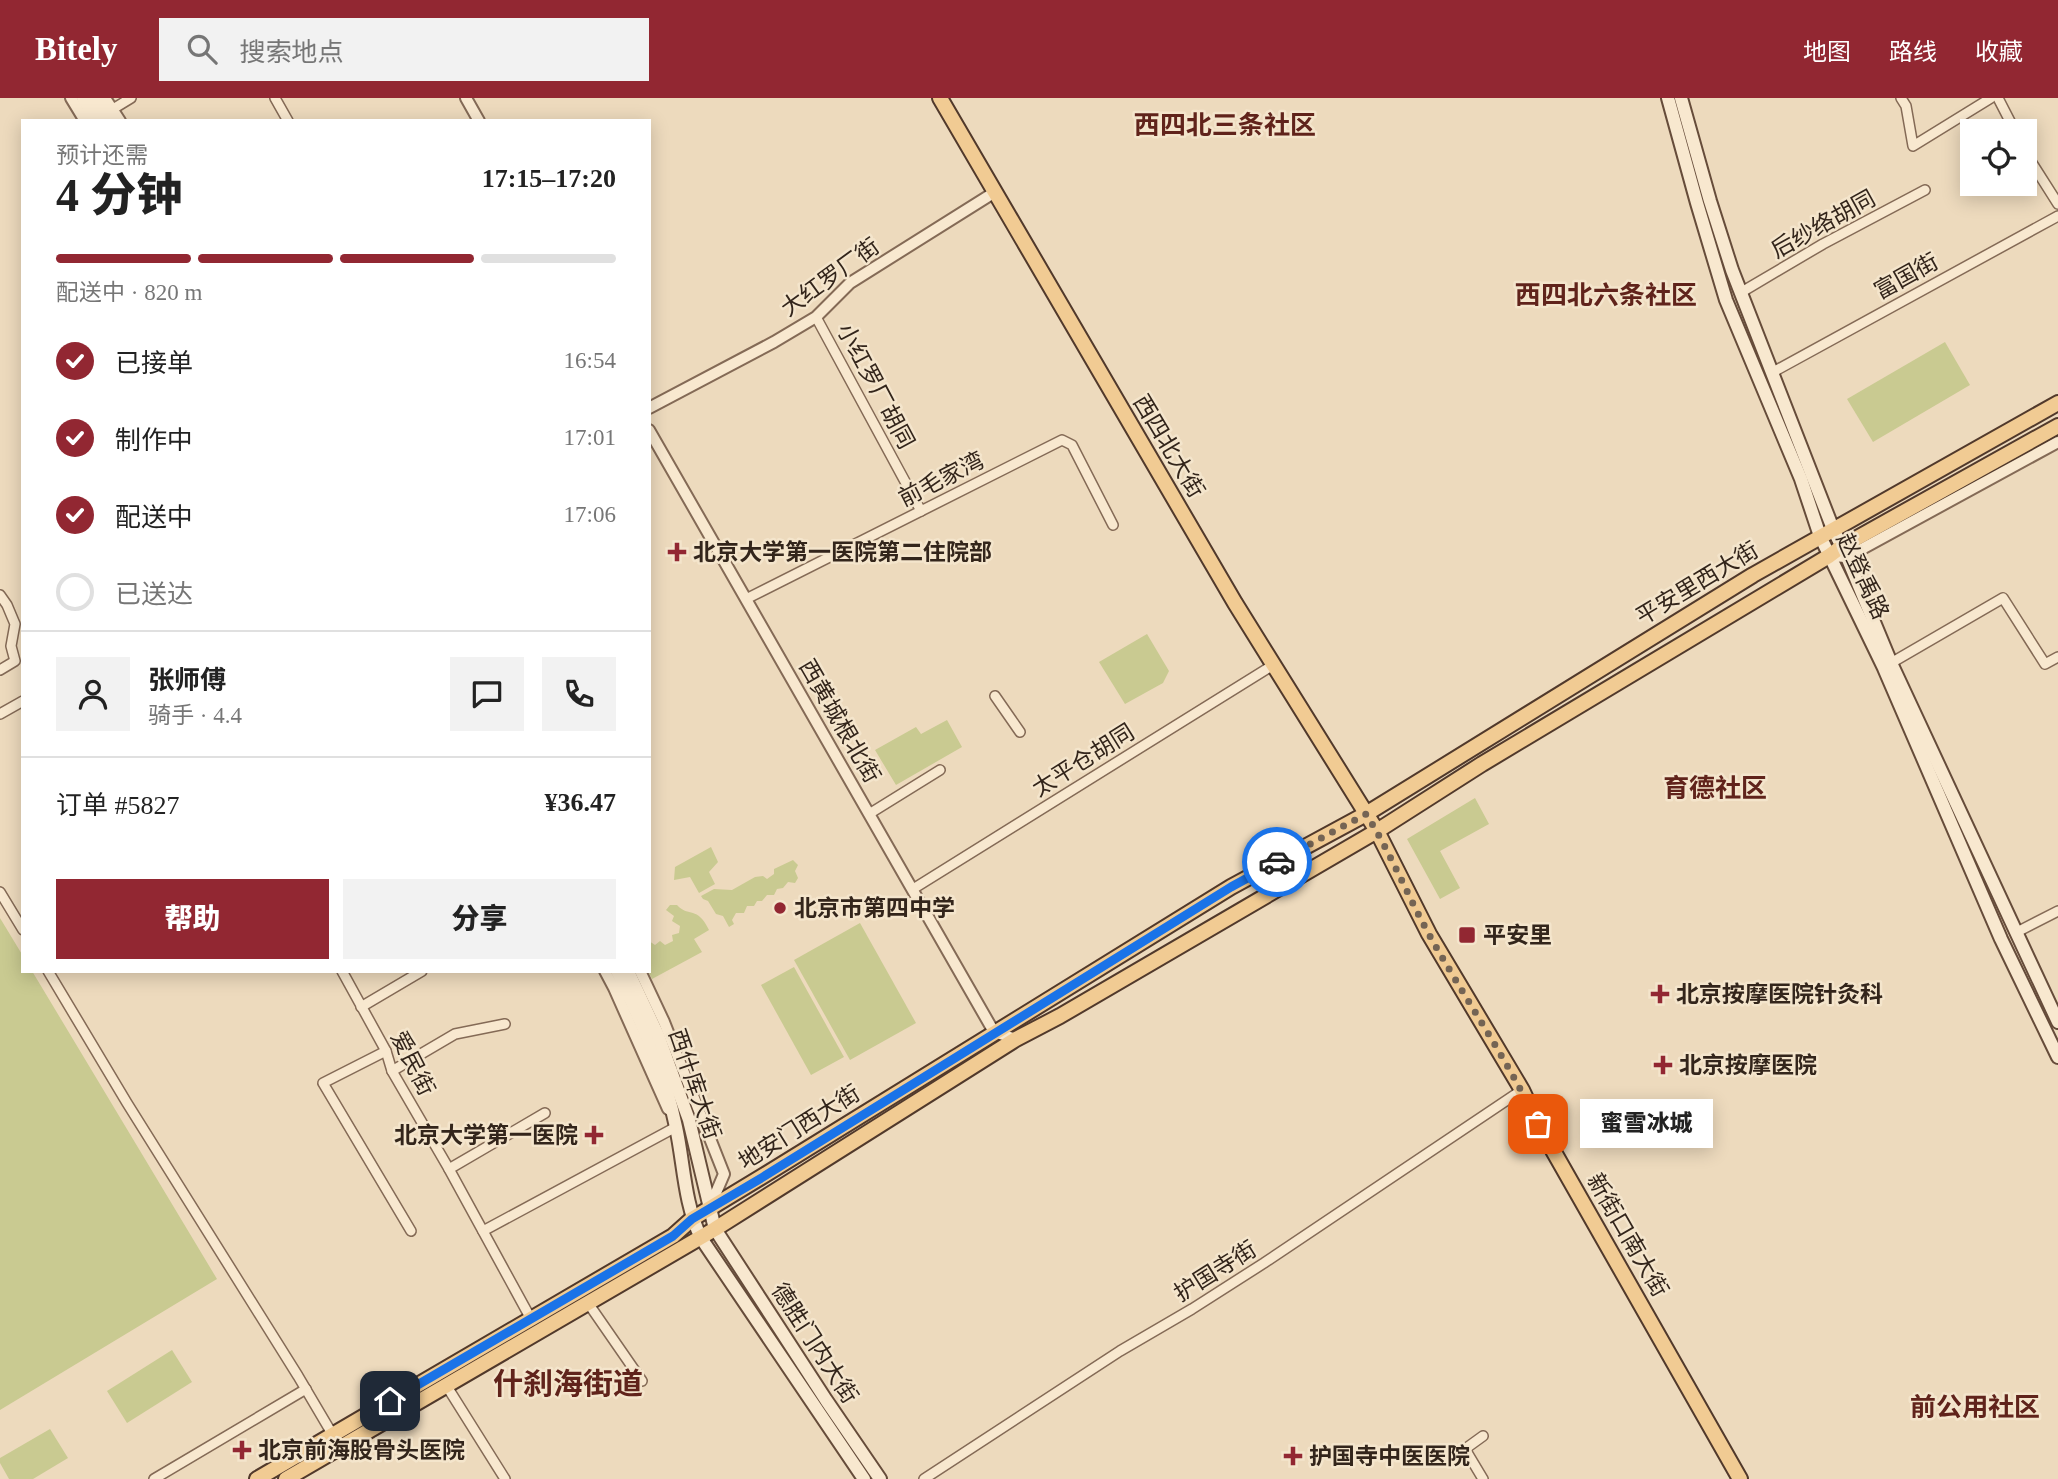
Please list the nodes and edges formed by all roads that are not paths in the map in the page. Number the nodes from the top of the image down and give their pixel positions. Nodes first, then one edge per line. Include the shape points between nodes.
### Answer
1 (71, 98) edge
2 (83, 98) edge
3 (94, 98) edge
4 (105, 98) edge
5 (131, 98) edge
6 (275, 98) edge
7 (466, 98) edge
8 (940, 98) edge
9 (1668, 98) edge
10 (1681, 98) edge
11 (1901, 98) edge
12 (1991, 98) edge
13 (1998, 98) edge
14 (105, 116) edge
15 (84, 119) edge
16 (287, 119) edge
17 (478, 119) edge
18 (2009, 119) edge
19 (2037, 171) edge
20 (1924, 190) dead end
21 (995, 192) junction
22 (2058, 204) edge
23 (2058, 216) edge
24 (1741, 293) junction
25 (816, 317) junction
26 (1773, 372) junction
27 (2058, 403) edge
28 (651, 407) edge
29 (2058, 426) edge
30 (651, 433) edge
31 (2058, 442) edge
32 (921, 511) junction
33 (1113, 525) dead end
34 (1826, 533) junction
35 (1839, 554) junction
36 (0, 595) edge
37 (746, 599) junction
38 (2058, 657) edge
39 (1891, 663) junction
40 (1273, 664) junction
41 (0, 670) edge
42 (995, 696) dead end
43 (21, 702) edge
44 (0, 714) edge
45 (1020, 732) dead end
46 (940, 770) dead end
47 (869, 814) junction
48 (1366, 814) junction
49 (1377, 831) junction
50 (913, 889) junction
51 (0, 892) edge
52 (2058, 911) edge
53 (21, 927) edge
54 (2017, 932) junction
55 (49, 973) edge
56 (343, 973) edge
57 (419, 973) edge
58 (606, 973) edge
59 (618, 973) edge
60 (629, 973) edge
61 (641, 973) edge
62 (361, 1006) junction
63 (2058, 1022) edge
64 (505, 1024) dead end
65 (994, 1032) junction
66 (1016, 1039) junction
67 (386, 1051) junction
68 (2058, 1057) edge
69 (393, 1071) junction
70 (1522, 1090) junction
71 (545, 1113) dead end
72 (676, 1127) junction
73 (449, 1169) junction
74 (709, 1209) junction
75 (692, 1219) junction
76 (715, 1229) junction
77 (411, 1231) dead end
78 (483, 1231) junction
79 (701, 1237) junction
80 (588, 1303) junction
81 (531, 1319) junction
82 (642, 1381) dead end
83 (446, 1385) junction
84 (306, 1389) junction
85 (332, 1434) junction
86 (1483, 1436) dead end
87 (341, 1447) junction
88 (870, 1476) edge
89 (155, 1479) edge
90 (257, 1479) edge
91 (286, 1479) edge
92 (505, 1479) edge
93 (924, 1479) edge
94 (1483, 1479) edge
95 (1740, 1479) edge

1 - 15 street
2 - 14 main road
3 - 14 main road
4 - 14 street
5 - 14 street
6 - 16 street
7 - 17 street
8 - 21 main road, 西四北大街
9 - 34 main road, 赵登禹路 via 1726,300
10 - 24 main road, 赵登禹路
11 - 12 street via 1913,146
13 - 18 street
19 - 22 street
20 - 24 street, 后纱络胡同
21 - 25 street, 大红罗厂街 via 850,283
21 - 40 main road, 西四北大街
23 - 26 street, 富国街
24 - 26 main road, 赵登禹路
25 - 28 street, 大红罗厂街
25 - 32 street, 小红罗厂胡同
26 - 34 main road, 赵登禹路
27 - 34 main road, 平安里西大街
29 - 35 main road, 平安里西大街
30 - 37 street, 西黄城根北街
31 - 35 street
32 - 33 street, 前毛家湾 via 1062,440 1072,445
32 - 37 street, 前毛家湾
34 - 35 main road, 赵登禹路
34 - 48 main road, 平安里西大街
35 - 39 main road, 赵登禹路
35 - 49 main road, 平安里西大街
35 - 68 main road, 赵登禹路 via 2001,939
36 - 41 street via 15,624 11,646 15,661
37 - 47 street, 西黄城根北街
38 - 39 street via 2045,664 2003,598
39 - 54 main road, 赵登禹路
40 - 48 main road, 西四北大街
40 - 50 street, 太平仓胡同
42 - 45 street
43 - 44 street
46 - 47 street
47 - 50 street, 西黄城根北街
48 - 49 main road, 西四北大街
48 - 65 main road, 地安门西大街 via 1231,887
49 - 66 main road, 地安门西大街
49 - 70 main road, 新街口南大街 via 1429,934
50 - 65 street, 西黄城根北街
51 - 53 street
52 - 54 street
54 - 63 main road, 赵登禹路
55 - 84 street
56 - 62 street, 爱民街
57 - 62 street
58 - 72 street, 西什库大街
59 - 72 main road, 西什库大街 via 662,1073
60 - 74 main road, 西什库大街 via 689,1120
61 - 74 street, 西什库大街 via 724,1174
62 - 67 street, 爱民街
64 - 69 street via 455,1034
65 - 66 street
65 - 74 main road, 地安门西大街
66 - 76 main road, 地安门西大街
67 - 69 street, 爱民街
67 - 77 street via 323,1083
69 - 73 street, 爱民街
70 - 93 street, 护国寺街 via 1275,1256
70 - 95 main road, 新街口南大街
71 - 73 street
72 - 75 main road, 西什库大街
72 - 78 street
73 - 78 street, 爱民街
74 - 75 main road, 地安门西大街
74 - 76 main road, 德胜门内大街
75 - 79 main road, 西什库大街
75 - 81 main road, 地安门西大街 via 673,1236
76 - 79 main road, 地安门西大街
76 - 88 main road, 德胜门内大街 via 826,1399
78 - 81 street, 爱民街
79 - 80 main road, 地安门西大街
79 - 88 main road, 德胜门内大街
80 - 82 street
80 - 83 main road, 地安门西大街
81 - 85 main road, 地安门西大街
83 - 87 main road, 地安门西大街
83 - 92 street
84 - 85 street
84 - 89 street
85 - 87 street
85 - 90 main road, 地安门西大街
86 - 94 street via 1465,1449
87 - 91 main road, 地安门西大街

